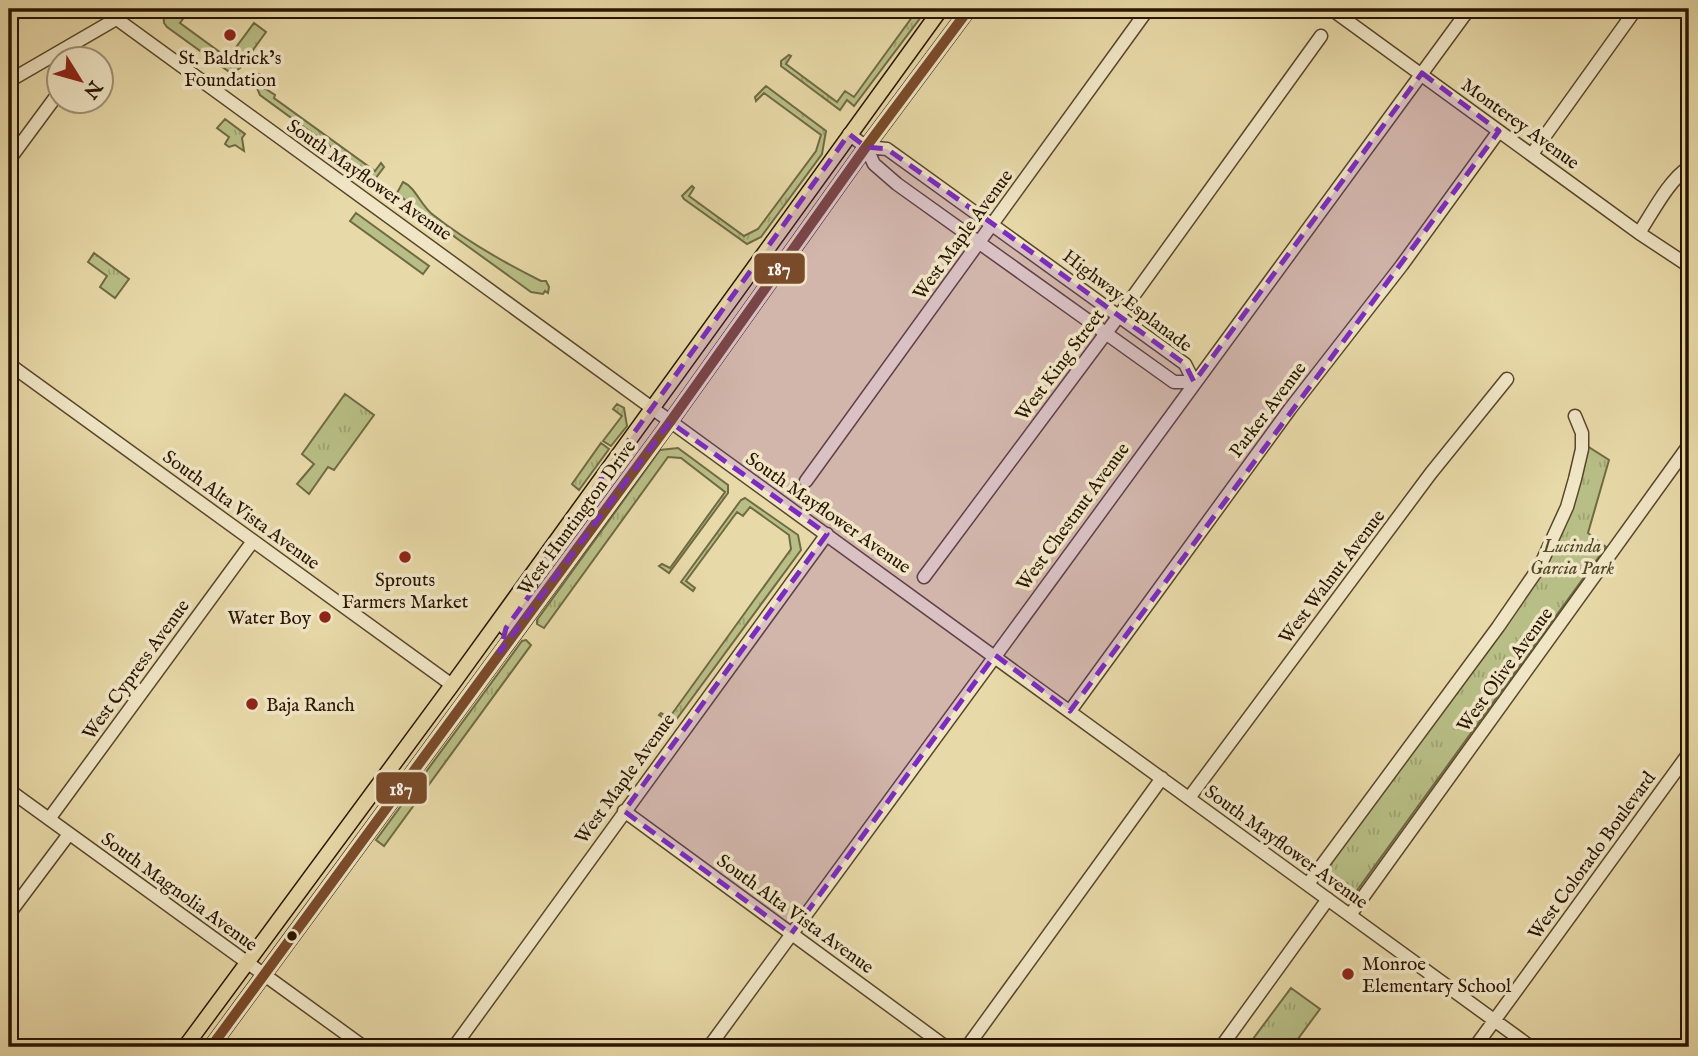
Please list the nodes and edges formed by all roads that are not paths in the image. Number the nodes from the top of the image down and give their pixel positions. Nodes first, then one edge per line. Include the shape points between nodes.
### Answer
1 (17, 9) edge
2 (103, 9) edge
3 (941, 9) edge
4 (969, 9) edge
5 (1148, 9) edge
6 (1331, 9) edge
7 (1469, 9) edge
8 (1636, 9) edge
9 (9, 14) edge
10 (116, 19) junction
11 (1321, 36) dead end
12 (1422, 73) junction
13 (9, 81) edge
14 (46, 110) edge
15 (1499, 131) junction
16 (849, 134) junction
17 (866, 147) junction
18 (1532, 155) junction
19 (9, 160) edge
20 (1689, 167) edge
21 (993, 224) junction
22 (1639, 233) junction
23 (980, 243) junction
24 (1689, 266) edge
25 (1119, 315) junction
26 (1105, 334) junction
27 (9, 364) edge
28 (1507, 379) dead end
29 (1194, 382) junction
30 (653, 408) junction
31 (1575, 416) dead end
32 (670, 422) junction
33 (1689, 446) edge
34 (806, 481) dead end
35 (827, 534) junction
36 (253, 541) junction
37 (923, 577) dead end
38 (528, 580) junction
39 (500, 652) junction
40 (995, 655) junction
41 (452, 685) junction
42 (1069, 711) junction
43 (1689, 753) edge
44 (425, 755) junction
45 (1162, 778) junction
46 (9, 790) edge
47 (1189, 798) junction
48 (624, 811) junction
49 (49, 819) junction
50 (69, 834) junction
51 (1308, 884) junction
52 (1328, 900) junction
53 (9, 914) edge
54 (1350, 915) junction
55 (791, 934) junction
56 (246, 963) junction
57 (263, 976) junction
58 (1495, 1020) junction
59 (185, 1047) edge
60 (211, 1047) edge
61 (364, 1047) edge
62 (454, 1047) edge
63 (709, 1047) edge
64 (946, 1047) edge
65 (967, 1047) edge
66 (1221, 1047) edge
67 (1475, 1047) edge
68 (1531, 1047) edge

1 - 9 highway
2 - 10 street, South Mayflower Avenue
3 - 16 main road, West Huntington Drive
4 - 17 main road, West Huntington Drive
5 - 21 street, West Maple Avenue
6 - 12 street, Monterey Avenue
7 - 12 street, West Chestnut Avenue
8 - 18 street
10 - 13 street
10 - 30 street, South Mayflower Avenue
11 - 25 street, West King Street
12 - 15 street, Monterey Avenue
12 - 29 street, West Chestnut Avenue
14 - 19 street
15 - 18 street, Monterey Avenue
15 - 42 street, Parker Avenue
16 - 17 street, Highway Esplanade
16 - 30 main road, West Huntington Drive
17 - 21 street, Highway Esplanade via 887,149
17 - 23 street, Highway Esplanade via 874,164 897,184
17 - 32 main road, West Huntington Drive
18 - 22 street, Monterey Avenue
20 - 22 street
21 - 23 street, West Maple Avenue
21 - 25 street, Highway Esplanade
22 - 24 street, Monterey Avenue
23 - 26 street, Highway Esplanade
23 - 34 street, West Maple Avenue
25 - 26 street, West King Street
25 - 29 street, Highway Esplanade via 1185,364
26 - 29 street, Highway Esplanade via 1174,382
26 - 37 street, West King Street
27 - 36 street, South Alta Vista Avenue
28 - 47 street, West Walnut Avenue via 1431,473
29 - 40 street, West Chestnut Avenue
30 - 32 street, South Mayflower Avenue
30 - 38 main road, West Huntington Drive
31 - 51 street, West Olive Avenue via 1582,449 1566,509 1540,566
32 - 35 street, South Mayflower Avenue
32 - 39 main road, West Huntington Drive
33 - 54 street, West Olive Avenue
35 - 40 street, South Mayflower Avenue
35 - 48 street, West Maple Avenue
36 - 41 street, South Alta Vista Avenue
36 - 49 street, West Cypress Avenue
38 - 39 main road via 531,593 500,639
38 - 41 main road, West Huntington Drive
39 - 44 main road, West Huntington Drive
40 - 42 street, South Mayflower Avenue
40 - 55 street, West Chestnut Avenue
41 - 44 main road via 454,703 429,736
41 - 56 main road, West Huntington Drive
42 - 45 street, South Mayflower Avenue
43 - 58 street, West Colorado Boulevard
44 - 57 main road, West Huntington Drive
45 - 47 street, South Mayflower Avenue
45 - 65 street
46 - 49 street, South Magnolia Avenue
47 - 51 street, South Mayflower Avenue
48 - 55 street, South Alta Vista Avenue
48 - 62 street, West Maple Avenue
49 - 50 street, South Magnolia Avenue
50 - 53 street
50 - 56 street, South Magnolia Avenue
51 - 52 street, South Mayflower Avenue
52 - 54 street, South Mayflower Avenue
52 - 66 street
54 - 58 street, South Mayflower Avenue
55 - 63 street, West Chestnut Avenue
55 - 64 street, South Alta Vista Avenue
56 - 57 street, South Magnolia Avenue
56 - 59 main road, West Huntington Drive
57 - 60 main road, West Huntington Drive
57 - 61 street, South Magnolia Avenue
58 - 67 street, West Colorado Boulevard
58 - 68 street, South Mayflower Avenue

